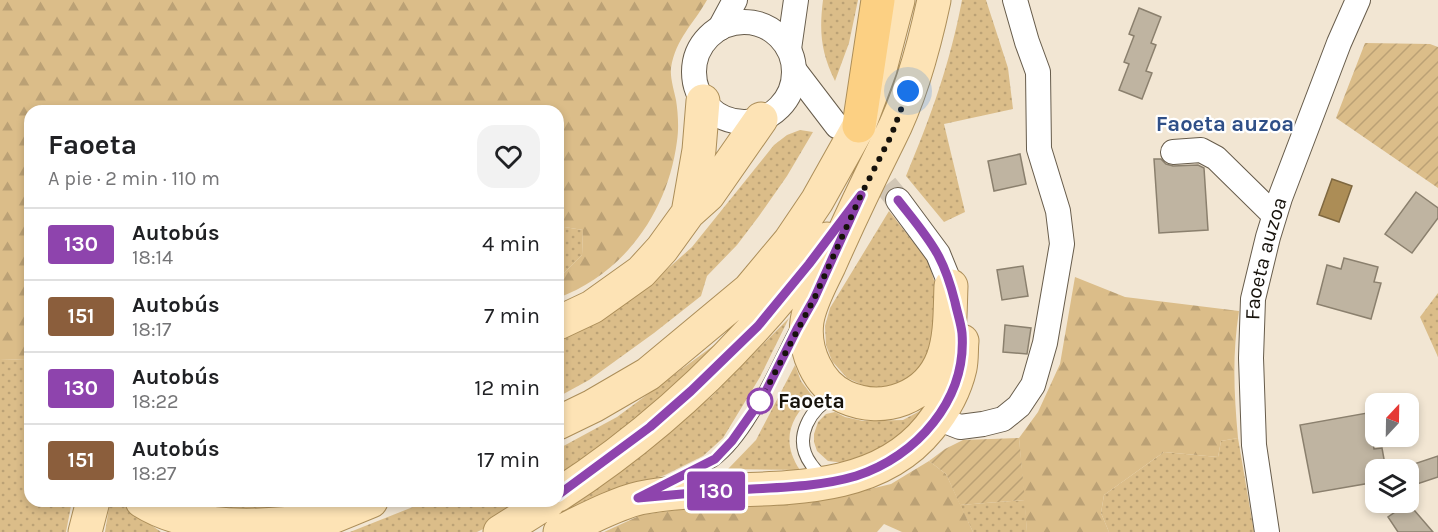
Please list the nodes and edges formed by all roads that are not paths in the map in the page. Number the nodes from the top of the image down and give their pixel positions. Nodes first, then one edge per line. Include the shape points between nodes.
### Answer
1 (735, 0) edge
2 (796, 0) edge
3 (878, 0) edge
4 (898, 0) edge
5 (934, 0) edge
6 (1015, 0) edge
7 (1358, 0) edge
8 (720, 27) junction
9 (792, 60) junction
10 (703, 100) junction
11 (773, 111) junction
12 (859, 126) junction
13 (1173, 152) dead end
14 (861, 195) junction
15 (898, 200) tunnel mouth
16 (688, 213) junction
17 (1274, 215) junction
18 (951, 286) junction
19 (814, 299) junction
20 (564, 320) edge
21 (839, 394) junction
22 (937, 418) junction
23 (564, 420) edge
24 (831, 482) junction
25 (564, 491) edge
26 (638, 498) junction
27 (91, 507) edge
28 (149, 507) edge
29 (355, 507) edge
30 (540, 507) edge
31 (309, 526) edge
32 (85, 532) edge
33 (500, 532) edge
34 (560, 532) edge
35 (1267, 532) edge

1 - 8 street
2 - 9 street
3 - 12 highway
4 - 12 main road via 880,69
5 - 14 main road via 903,109
6 - 22 street via 1038,72 1039,149 1058,211 1062,244 1046,343 1033,385 1019,406 1003,419 960,427
7 - 17 street, Faoeta auzoa
8 - 9 street via 741,22 770,28 781,37
8 - 10 street via 702,44 696,58 694,73
9 - 11 street via 792,88
9 - 11 street via 837,126
10 - 11 street via 730,120 746,122
10 - 16 main road
11 - 16 main road via 708,195
12 - 23 main road via 817,201 749,290 648,374
13 - 17 street via 1201,150 1216,158
14 - 19 main road
14 - 25 main road via 758,326 644,432
15 - 18 street via 938,254
16 - 20 main road via 641,272 592,307
17 - 35 street, Faoeta auzoa via 1253,299 1251,358 1254,446
18 - 21 main road via 949,333 943,359 926,385 888,405 866,405
18 - 22 main road via 962,333 960,367
19 - 21 main road via 807,321 808,343 815,367
19 - 26 lane via 763,397 732,441 715,459
21 - 24 lane via 818,407 809,418 803,438 808,460 819,475
22 - 24 main road via 903,453 878,467
24 - 26 main road
26 - 34 main road
27 - 32 main road
28 - 31 main road via 185,526 223,532
29 - 31 main road
30 - 33 main road

